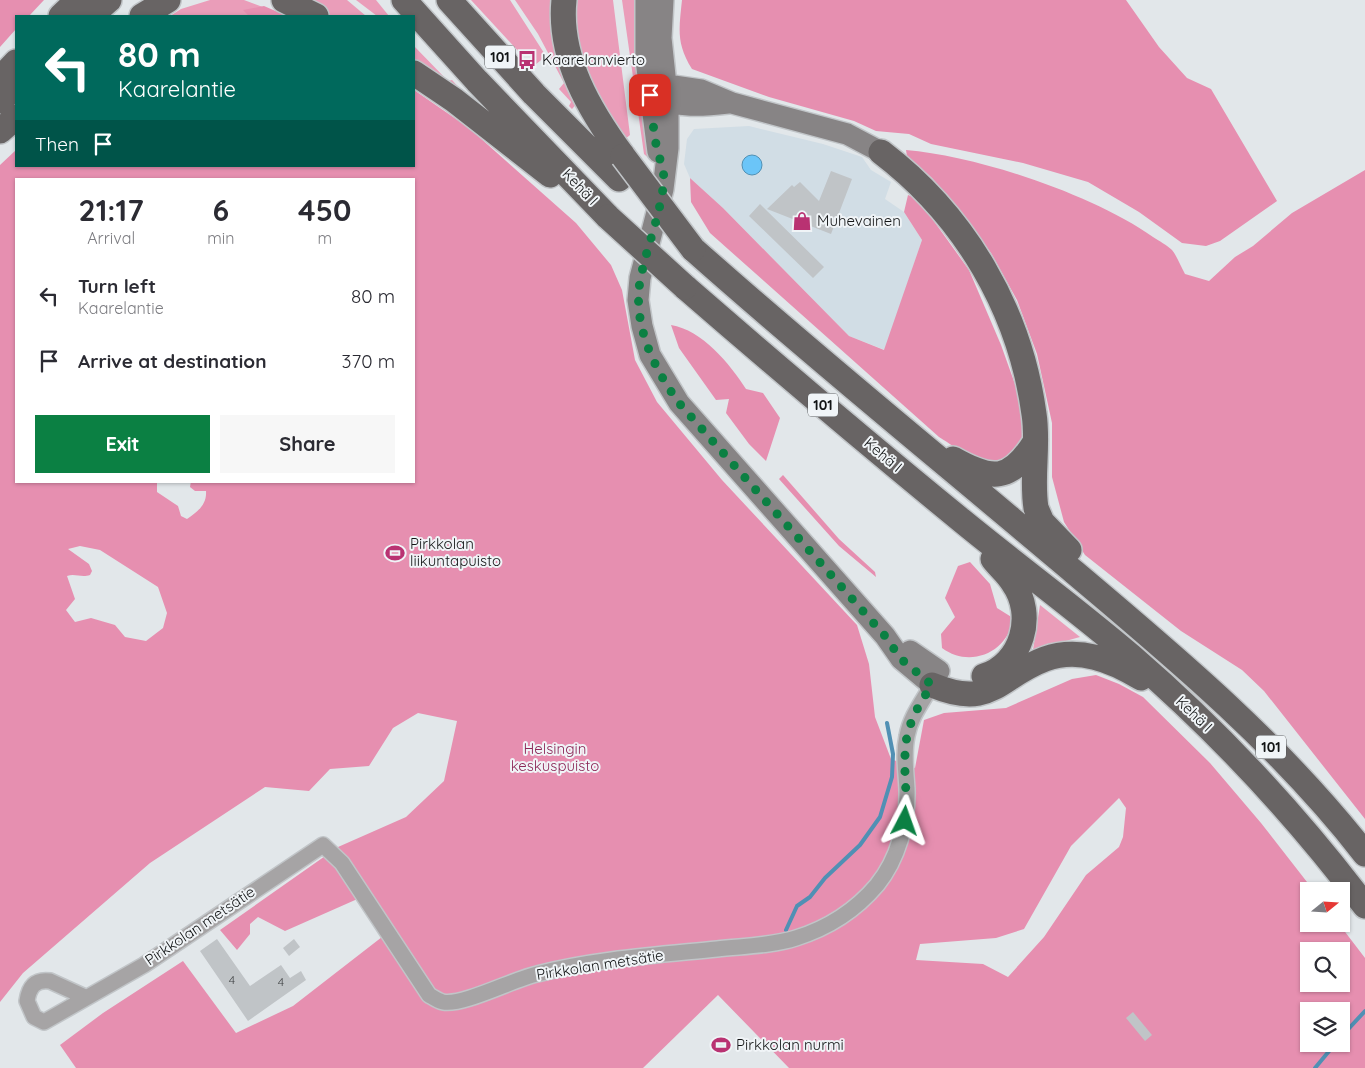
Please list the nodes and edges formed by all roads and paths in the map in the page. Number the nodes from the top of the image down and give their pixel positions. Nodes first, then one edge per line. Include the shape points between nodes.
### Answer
1 (64, 0) edge
2 (78, 0) edge
3 (109, 0) edge
4 (143, 0) edge
5 (168, 0) edge
6 (284, 0) edge
7 (404, 0) edge
8 (449, 0) edge
9 (564, 0) edge
10 (646, 0) edge
11 (663, 0) edge
12 (53, 15) edge
13 (62, 15) edge
14 (92, 15) edge
15 (126, 15) edge
16 (144, 15) edge
17 (314, 15) edge
18 (15, 63) edge
19 (415, 74) edge
20 (0, 79) edge
21 (15, 87) edge
22 (662, 95) junction
23 (0, 101) edge
24 (15, 118) edge
25 (0, 132) edge
26 (881, 152) joint
27 (621, 168) junction
28 (608, 217) junction
29 (905, 432) junction
30 (1035, 442) junction
31 (963, 522) junction
32 (1166, 650) junction
33 (935, 678) junction
34 (1186, 705) junction
35 (1365, 854) edge
36 (1365, 906) edge
37 (85, 998) dead end

1 - 12 highway
2 - 13 highway
3 - 14 highway
4 - 15 highway
5 - 16 highway
6 - 17 highway
7 - 28 highway, Kehä I / 101
8 - 27 highway, Kehä I / 101 via 534,94
9 - 27 highway via 565,34 576,78
10 - 22 main road via 645,40
11 - 22 main road
18 - 20 highway
19 - 28 highway via 524,154 585,208
21 - 23 highway
22 - 26 main road via 702,106 732,103 847,134
22 - 33 main road via 656,146 664,168 663,189 640,278 638,300 642,326 654,362 679,403 885,636 901,659
24 - 25 highway
26 - 30 highway via 930,196 963,235 990,275 1009,315 1026,367 1035,416
27 - 29 highway, Kehä I / 101, bridge via 693,249
28 - 31 highway, Kehä I / 101, bridge via 774,364
29 - 30 highway via 986,475 998,475 1018,466
29 - 32 highway, Kehä I / 101
30 - 32 highway via 1034,496 1042,522 1109,586
31 - 33 highway via 1014,583 1025,627 1022,640 1010,660 990,674 966,679
31 - 34 highway, Kehä I / 101 via 1131,656
32 - 35 highway, Kehä I / 101 via 1266,742 1314,792
33 - 34 highway via 949,692 980,693 1000,686 1047,658 1081,654 1123,667
33 - 37 street, Pirkkolan metsätie via 916,709 907,736 904,756 906,811 890,865 853,910 809,933 760,944 603,962 536,974 468,998 444,1002 429,996 342,863 323,845 144,964
34 - 36 highway, Kehä I / 101 via 1291,813

